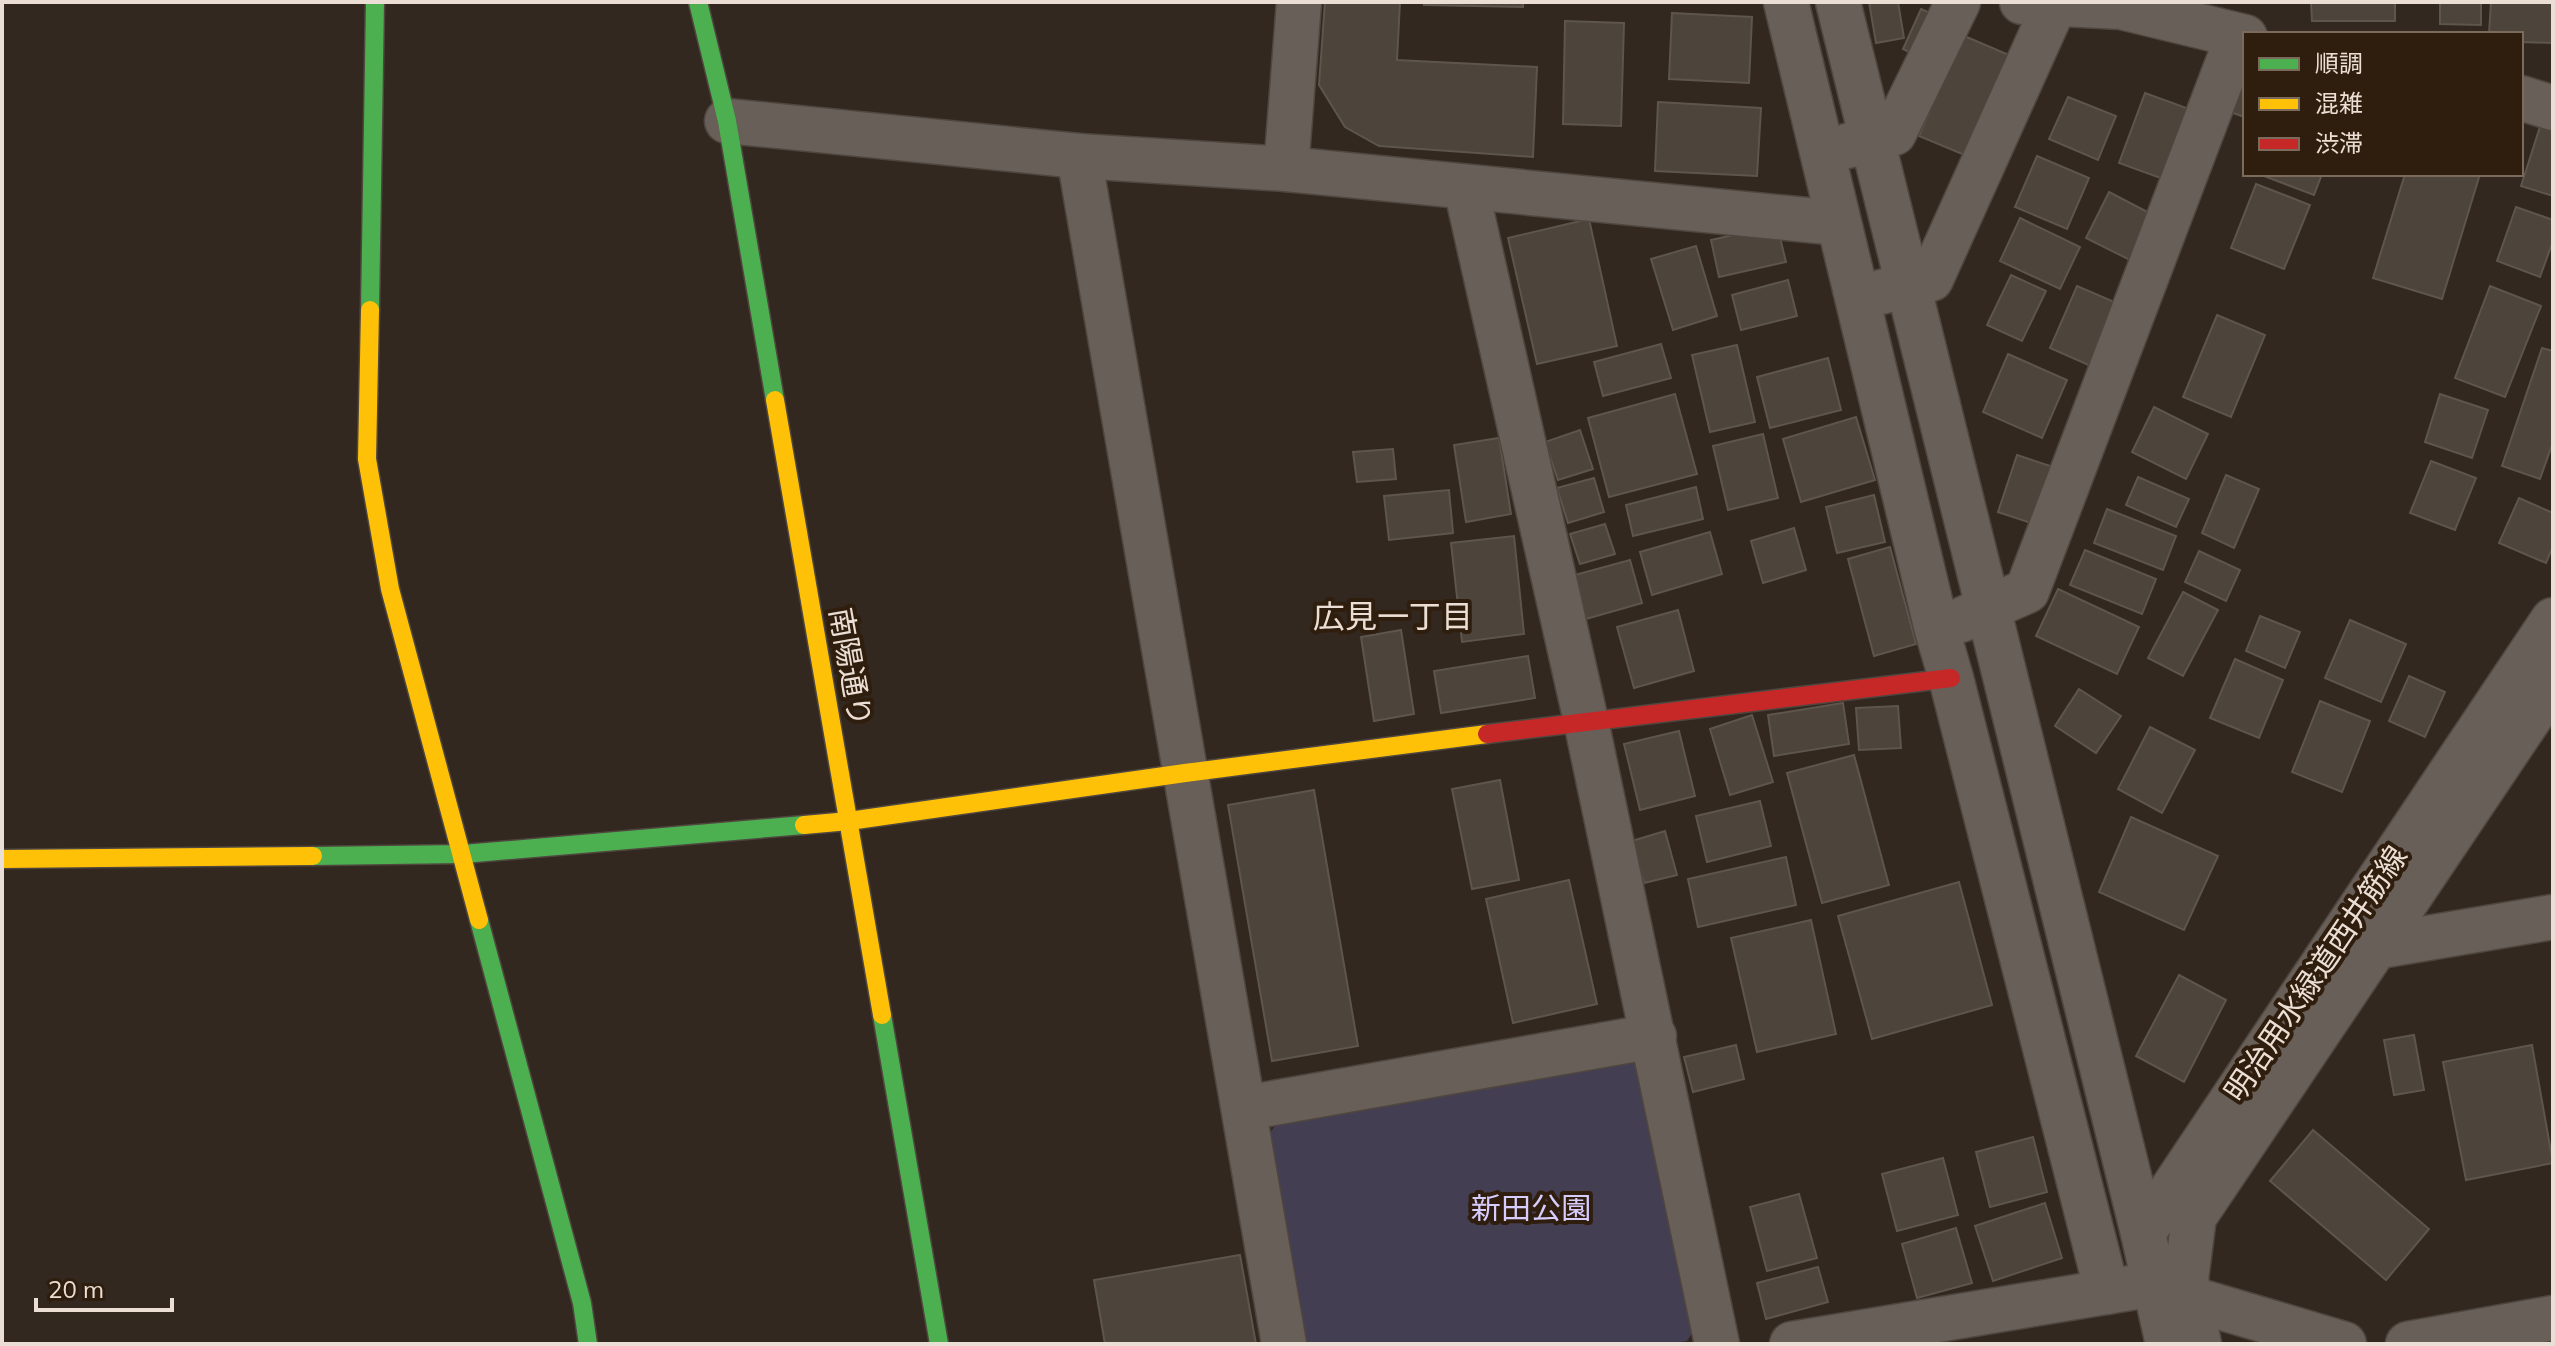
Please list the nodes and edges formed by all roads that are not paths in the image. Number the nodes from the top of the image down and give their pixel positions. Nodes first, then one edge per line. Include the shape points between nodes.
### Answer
1 (375, 2) edge
2 (698, 2) edge
3 (1299, 2) edge
4 (1786, 2) edge
5 (1838, 2) edge
6 (1958, 2) edge
7 (2038, 3) edge
8 (2242, 36) edge
9 (2523, 99) edge
10 (2553, 108) edge
11 (727, 121) junction
12 (1871, 139) junction
13 (1822, 154) junction
14 (1079, 156) junction
15 (1286, 169) junction
16 (1466, 188) junction
17 (1838, 223) junction
18 (1907, 286) junction
19 (1857, 297) junction
20 (1989, 608) junction
21 (2553, 620) edge
22 (1937, 630) junction
23 (1951, 678) junction
24 (2553, 683) edge
25 (1586, 721) junction
26 (1185, 773) junction
27 (849, 821) junction
28 (463, 854) junction
29 (2, 859) edge
30 (2553, 917) edge
31 (2374, 947) junction
32 (1654, 1036) junction
33 (1245, 1108) junction
34 (2143, 1233) junction
35 (2176, 1287) junction
36 (2107, 1292) junction
37 (2553, 1318) edge
38 (588, 1344) edge
39 (939, 1344) edge
40 (1284, 1344) edge
41 (1717, 1344) edge
42 (1792, 1344) edge
43 (2168, 1344) edge
44 (2199, 1344) edge
45 (2344, 1344) edge
46 (2408, 1344) edge

1 - 28 street via 367,459 390,589
2 - 11 street, 南陽通り
3 - 15 street
4 - 13 street
5 - 12 street
6 - 12 street via 1894,133
7 - 8 street via 2121,7
7 - 18 street via 1931,279
8 - 20 street via 2027,591
9 - 10 street
11 - 14 street
11 - 27 street, 南陽通り
12 - 13 street
12 - 18 street
13 - 17 street
14 - 15 street
14 - 26 street
15 - 16 street
16 - 17 street
16 - 25 street
17 - 19 street
18 - 19 street
18 - 20 street
19 - 22 street
20 - 22 street
20 - 34 street
21 - 34 street, 明治用水緑道西井筋線
22 - 23 street
23 - 25 street
23 - 36 street
24 - 31 street
25 - 26 street
25 - 32 street
26 - 27 street
26 - 33 street
27 - 28 street
27 - 39 street, 南陽通り
28 - 29 street
28 - 38 street via 582,1303
30 - 31 street
31 - 35 street via 2194,1217
32 - 33 street
32 - 41 street
33 - 40 street
34 - 35 street
35 - 36 street
35 - 43 street
35 - 44 street
35 - 45 street
36 - 42 street
37 - 46 street

